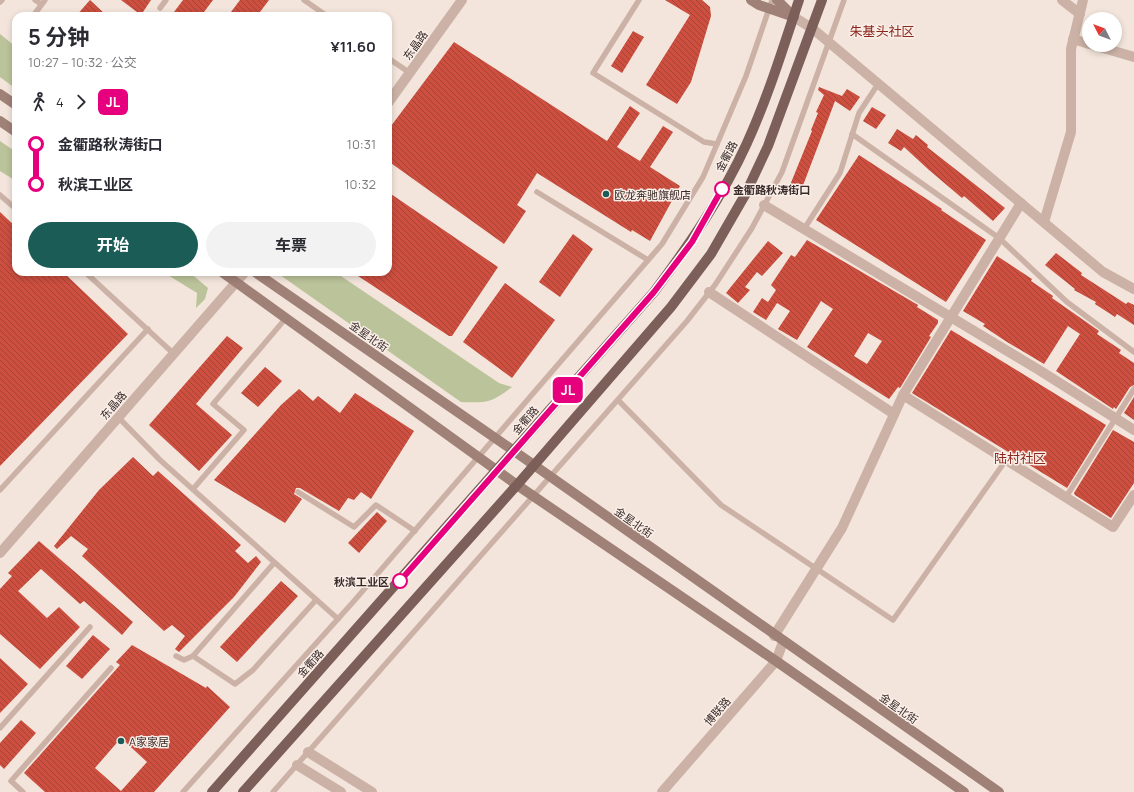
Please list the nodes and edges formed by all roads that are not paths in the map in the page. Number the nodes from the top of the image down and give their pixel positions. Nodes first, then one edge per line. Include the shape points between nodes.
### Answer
1 (2, 0) edge
2 (35, 0) edge
3 (166, 0) edge
4 (304, 0) edge
5 (462, 0) edge
6 (639, 0) edge
7 (751, 0) edge
8 (777, 0) edge
9 (799, 0) edge
10 (822, 0) edge
11 (844, 0) edge
12 (1062, 0) edge
13 (1083, 0) edge
14 (0, 2) edge
15 (43, 2) edge
16 (770, 4) edge
17 (160, 8) dead end
18 (36, 12) edge
19 (321, 12) edge
20 (1080, 14) junction
21 (794, 17) junction
22 (812, 29) junction
23 (1073, 39) junction
24 (1082, 42) edge
25 (830, 43) junction
26 (1115, 52) edge
27 (1134, 58) edge
28 (392, 61) edge
29 (410, 73) junction
30 (878, 84) junction
31 (0, 94) edge
32 (392, 98) edge
33 (12, 102) edge
34 (0, 121) edge
35 (12, 129) edge
36 (852, 134) junction
37 (717, 144) junction
38 (537, 192) dead end
39 (0, 194) edge
40 (1021, 203) junction
41 (12, 205) edge
42 (764, 205) junction
43 (1044, 222) junction
44 (804, 229) junction
45 (999, 238) junction
46 (648, 260) junction
47 (89, 276) edge
48 (228, 276) edge
49 (241, 276) edge
50 (261, 276) edge
51 (236, 282) junction
52 (1134, 289) edge
53 (709, 292) junction
54 (950, 317) junction
55 (286, 318) junction
56 (148, 329) junction
57 (1134, 352) edge
58 (174, 354) junction
59 (1134, 389) edge
60 (903, 394) junction
61 (618, 400) junction
62 (894, 414) junction
63 (118, 417) junction
64 (1116, 418) junction
65 (1134, 430) edge
66 (496, 438) junction
67 (514, 451) junction
68 (479, 457) junction
69 (1006, 460) junction
70 (532, 465) junction
71 (497, 471) junction
72 (549, 476) junction
73 (517, 485) junction
74 (192, 489) junction
75 (0, 490) edge
76 (298, 492) dead end
77 (532, 495) junction
78 (1134, 495) edge
79 (1066, 497) junction
80 (415, 531) junction
81 (0, 553) edge
82 (274, 563) junction
83 (816, 568) junction
84 (316, 600) junction
85 (338, 619) junction
86 (90, 627) dead end
87 (774, 636) junction
88 (783, 642) junction
89 (176, 656) dead end
90 (193, 656) junction
91 (776, 661) junction
92 (111, 668) dead end
93 (0, 728) edge
94 (308, 752) junction
95 (297, 765) junction
96 (21, 791) edge
97 (183, 792) edge
98 (212, 792) edge
99 (243, 792) edge
100 (273, 792) edge
101 (341, 792) edge
102 (372, 792) edge
103 (662, 792) edge
104 (964, 792) edge
105 (999, 792) edge

1 - 14 lane
2 - 15 lane
3 - 17 lane
4 - 19 lane
5 - 29 street, 东晶路
6 - 37 lane via 593,73 704,142
7 - 16 main road
8 - 21 main road
9 - 21 main road, 金衢路
10 - 22 main road
11 - 25 lane
12 - 20 street
13 - 20 street
15 - 18 lane
16 - 21 main road
16 - 37 lane via 746,76
20 - 23 street
21 - 22 street
21 - 67 main road, 金衢路 via 747,144 692,242 654,292
22 - 25 street
22 - 70 main road via 768,146 745,195 711,254 671,307
23 - 24 street
23 - 43 street via 1070,132
25 - 30 street
25 - 42 lane via 782,172
26 - 27 street
28 - 29 lane
29 - 32 street, 东晶路
30 - 36 lane via 859,113
30 - 40 street
31 - 33 main road
34 - 35 main road
36 - 44 lane via 840,173
36 - 45 lane
37 - 46 lane via 703,177 662,244
38 - 46 lane
39 - 41 lane
40 - 43 street
40 - 45 street
42 - 44 street
42 - 53 lane via 752,228
43 - 52 street via 1103,272
44 - 54 street
45 - 54 street
45 - 57 lane via 1067,302
46 - 66 lane
47 - 56 lane
48 - 51 main road
49 - 51 street, 东晶路
50 - 66 main road, 金星北街
51 - 55 main road
51 - 58 street, 东晶路
53 - 61 lane
53 - 62 street
54 - 60 street
54 - 64 street
55 - 68 main road
55 - 74 lane via 212,404 244,430
56 - 58 lane
56 - 75 lane
58 - 63 street, 东晶路
59 - 64 lane
60 - 62 street
60 - 69 street
61 - 72 lane
61 - 83 lane via 721,505
62 - 83 street via 842,528
63 - 74 lane
63 - 81 street, 东晶路
64 - 65 street
64 - 79 lane
66 - 67 main road, 金星北街
66 - 68 lane
67 - 70 main road, 金星北街
67 - 71 main road, 金衢路
68 - 71 main road
68 - 80 lane
69 - 79 street
69 - 83 lane via 893,620
70 - 72 main road, 金星北街
70 - 73 main road
71 - 73 main road
71 - 98 main road, 金衢路
72 - 77 lane
72 - 87 main road, 金星北街
73 - 77 main road
73 - 99 main road
74 - 82 lane
76 - 80 lane via 354,527 376,505
77 - 91 main road
77 - 94 lane
78 - 79 street via 1113,527
80 - 85 lane
82 - 84 lane
82 - 90 lane
83 - 87 street
84 - 85 lane
84 - 90 lane via 253,670 235,684
85 - 97 lane
86 - 93 lane
87 - 88 main road, 金星北街
88 - 91 street, 博联路
88 - 105 main road, 金星北街
89 - 90 lane via 184,660
91 - 103 street, 博联路
91 - 104 main road
92 - 96 lane via 11,781
94 - 95 lane
94 - 102 street
95 - 100 lane
95 - 101 street

